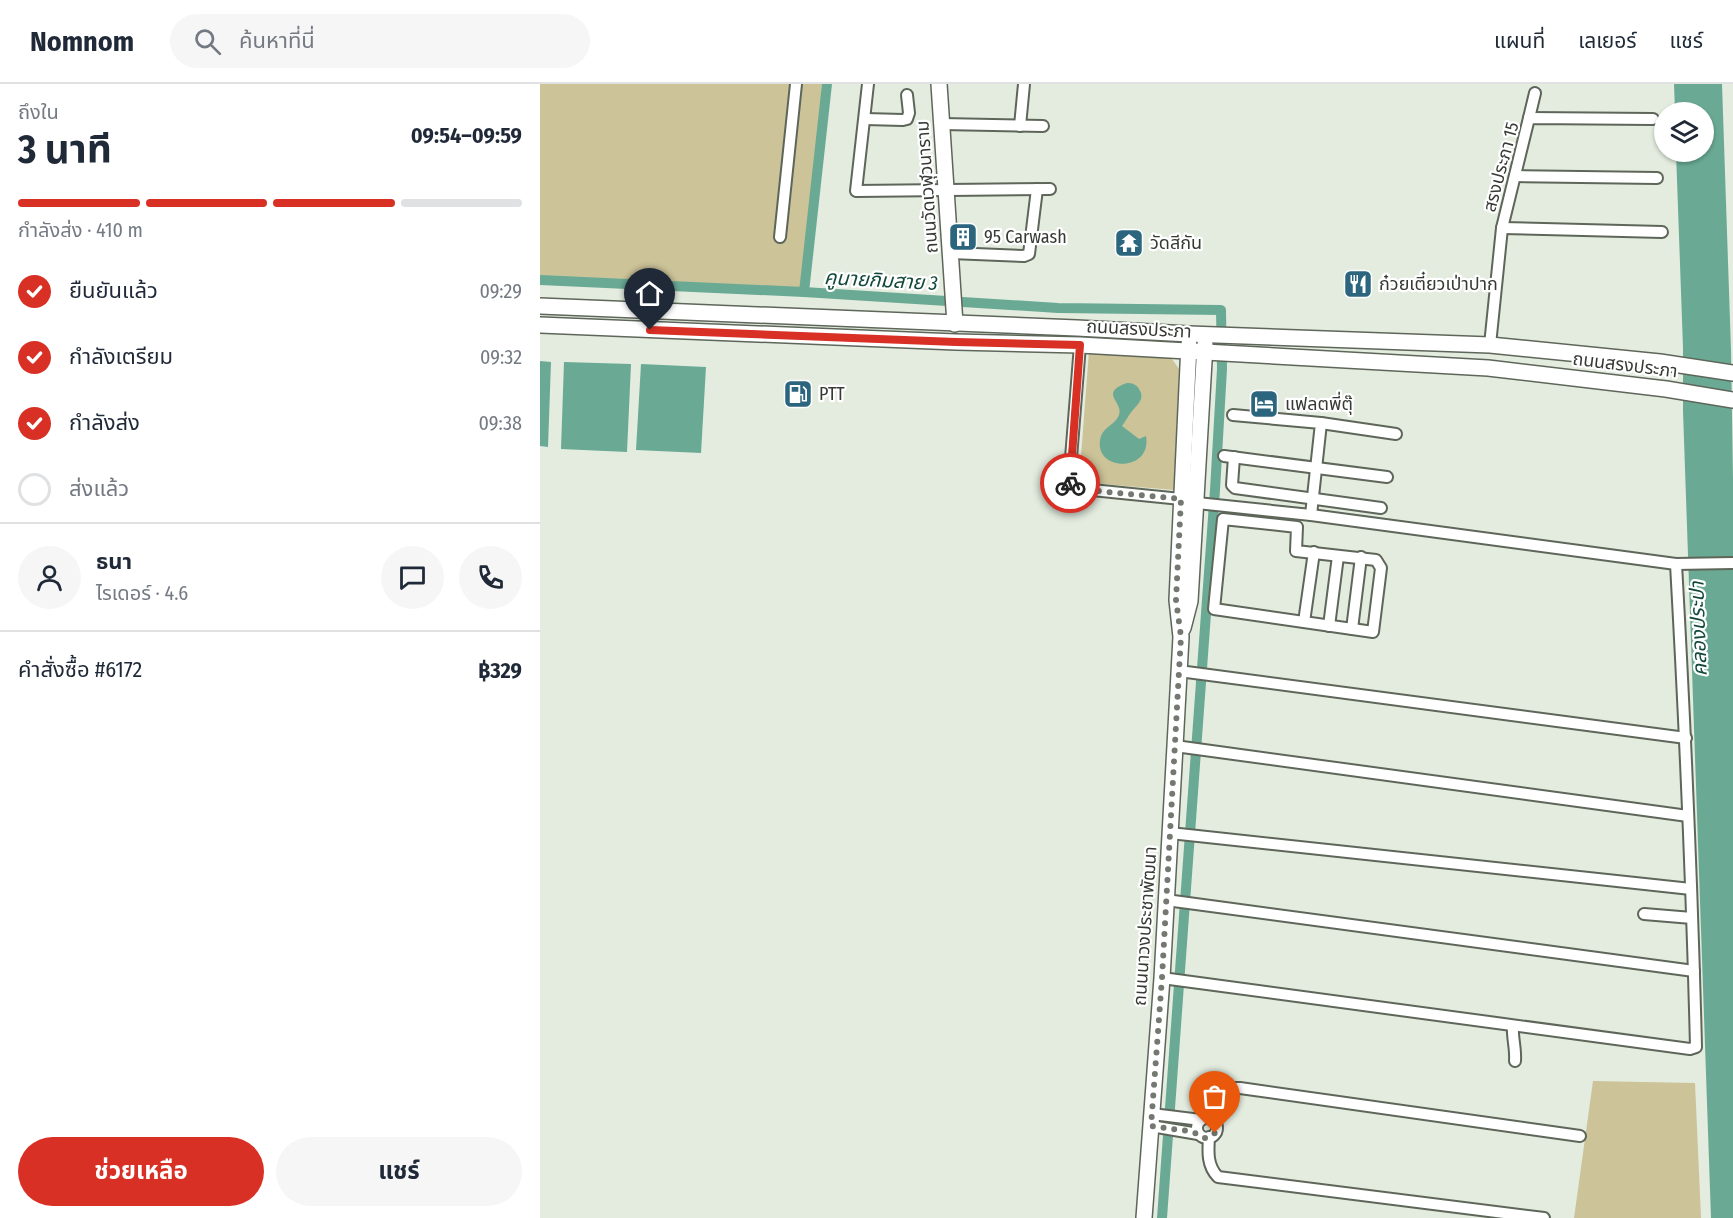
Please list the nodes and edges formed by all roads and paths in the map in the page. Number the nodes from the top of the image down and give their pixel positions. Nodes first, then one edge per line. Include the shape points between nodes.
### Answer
1 (796, 84) edge
2 (868, 84) edge
3 (939, 84) edge
4 (1024, 84) edge
5 (1535, 93) dead end
6 (908, 95) dead end
7 (1529, 118) junction
8 (865, 119) junction
9 (1653, 119) dead end
10 (942, 124) junction
11 (1020, 126) junction
12 (1043, 126) dead end
13 (1515, 176) junction
14 (1657, 178) dead end
15 (1037, 189) junction
16 (1050, 189) dead end
17 (946, 191) junction
18 (1502, 228) junction
19 (1662, 232) dead end
20 (780, 237) dead end
21 (951, 253) junction
22 (540, 306) edge
23 (954, 311) junction
24 (540, 326) edge
25 (1189, 334) junction
26 (1210, 335) junction
27 (1355, 339) junction
28 (1080, 345) junction
29 (1490, 345) junction
30 (1210, 353) junction
31 (1355, 360) junction
32 (1733, 364) edge
33 (1675, 365) junction
34 (1713, 370) junction
35 (1733, 373) edge
36 (1673, 390) junction
37 (1725, 399) edge
38 (1733, 408) edge
39 (1233, 415) dead end
40 (1321, 423) junction
41 (1396, 434) dead end
42 (1317, 468) junction
43 (1387, 477) dead end
44 (1313, 499) junction
45 (1192, 501) junction
46 (1381, 508) dead end
47 (1311, 515) junction
48 (1314, 552) junction
49 (1338, 556) junction
50 (1361, 557) junction
51 (1733, 563) edge
52 (1681, 564) junction
53 (1304, 622) junction
54 (1329, 626) junction
55 (1352, 629) junction
56 (1179, 671) junction
57 (1686, 738) junction
58 (1182, 746) junction
59 (1688, 816) junction
60 (1177, 833) junction
61 (1691, 889) junction
62 (1170, 901) junction
63 (1644, 914) dead end
64 (1692, 918) junction
65 (1694, 971) junction
66 (1167, 979) junction
67 (1514, 1026) junction
68 (1515, 1061) dead end
69 (1206, 1119) junction
70 (1165, 1122) junction
71 (1204, 1136) junction
72 (1580, 1136) dead end
73 (1144, 1218) edge
74 (1544, 1218) edge

1 - 20 street
2 - 8 street
3 - 10 main road, ถนนวัดเวฬุวนาราม
4 - 11 street
5 - 7 street
6 - 8 street via 907,119
7 - 9 street, สรงประภา 15
7 - 13 street, สรงประภา 15
8 - 17 street via 856,191
10 - 11 street
10 - 17 main road, ถนนวัดเวฬุวนาราม
11 - 12 street
13 - 14 street
13 - 18 street, สรงประภา 15
15 - 16 street
15 - 17 street
15 - 21 street via 1029,254
17 - 21 main road, ถนนวัดเวฬุวนาราม
18 - 19 street
18 - 29 street, สรงประภา 15
21 - 23 main road, ถนนวัดเวฬุวนาราม
22 - 23 main road, ถนนสรงประภา
23 - 25 main road, ถนนสรงประภา via 1077,328
24 - 28 main road, ถนนสรงประภา
25 - 26 main road, ถนนสรงประภา
25 - 30 main road
26 - 27 main road, ถนนสรงประภา
26 - 30 main road
27 - 29 main road, ถนนสรงประภา
27 - 31 main road
28 - 30 main road, ถนนสรงประภา
28 - 45 street via 1069,483 1072,488
29 - 33 main road, ถนนสรงประภา
30 - 31 main road, ถนนสรงประภา
30 - 45 main road, ถนนนาวงประชาพัฒนา
31 - 36 main road, ถนนสรงประภา via 1488,368
32 - 34 main road
33 - 34 main road, ถนนสรงประภา
33 - 36 main road
34 - 35 main road, ถนนสรงประภา
36 - 37 main road, ถนนสรงประภา
37 - 38 main road
39 - 40 street
40 - 41 street
40 - 42 street
42 - 43 street
42 - 44 street
42 - 44 street via 1229,456 1235,488
44 - 46 street
44 - 47 street
45 - 47 street
45 - 56 main road, ถนนนาวงประชาพัฒนา via 1190,601 1181,637
47 - 52 street
48 - 49 street
48 - 53 street
48 - 53 street via 1296,551 1297,527 1223,519 1214,609
49 - 50 street
49 - 54 street
50 - 55 street
50 - 55 street via 1378,561 1380,578 1373,632
51 - 52 street
52 - 57 street
53 - 54 street
54 - 55 street
56 - 57 street
56 - 58 main road, ถนนนาวงประชาพัฒนา
57 - 59 street
58 - 59 street
58 - 60 main road, ถนนนาวงประชาพัฒนา
59 - 61 street
60 - 61 street
60 - 62 main road, ถนนนาวงประชาพัฒนา
61 - 64 street
62 - 65 street
62 - 66 main road, ถนนนาวงประชาพัฒนา
63 - 64 street
64 - 65 street
65 - 67 street via 1696,1047 1692,1049
66 - 67 street
66 - 70 main road, ถนนนาวงประชาพัฒนา
67 - 68 street
69 - 70 street
69 - 71 street via 1197,1126
69 - 71 street via 1217,1129
69 - 72 street via 1225,1090 1240,1088
70 - 71 street
70 - 73 main road, ถนนนาวงประชาพัฒนา
71 - 74 street via 1213,1173 1218,1177

